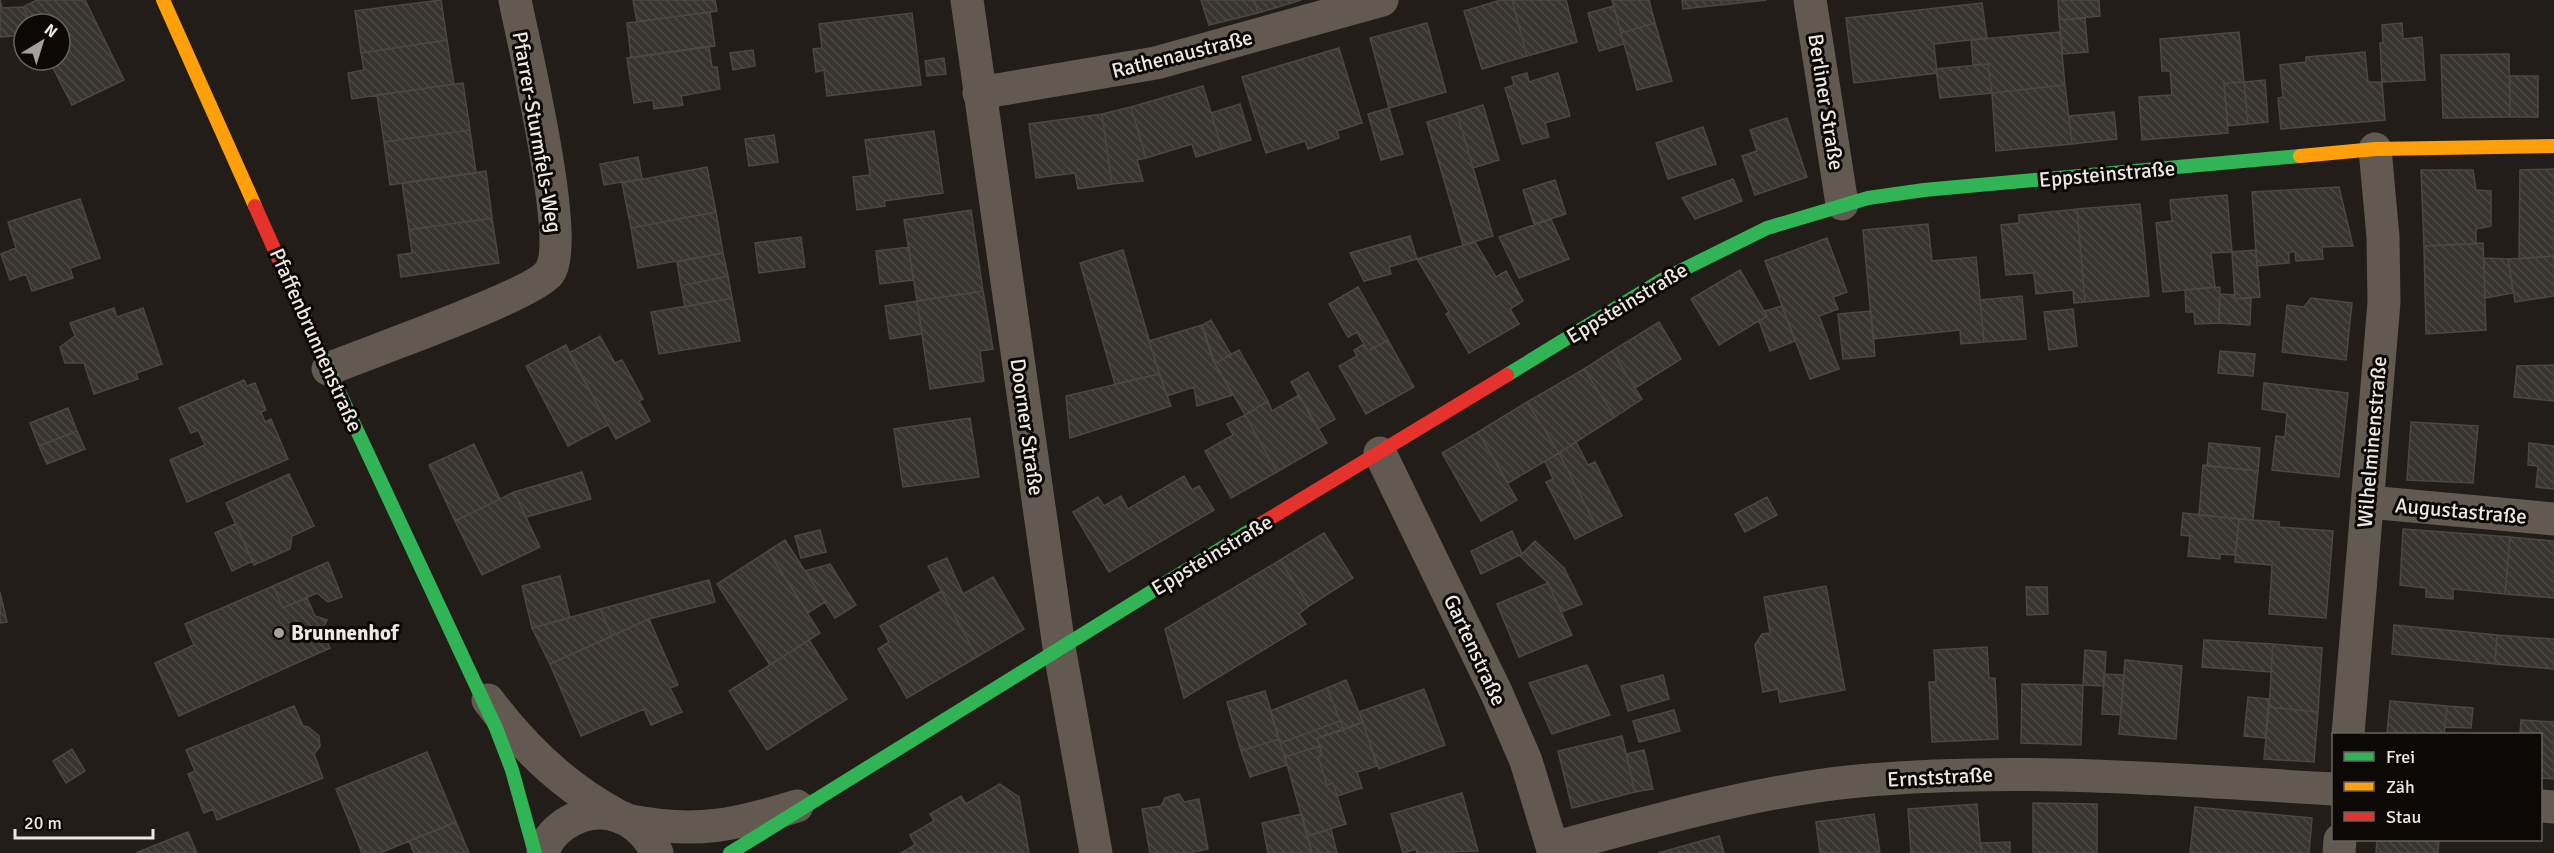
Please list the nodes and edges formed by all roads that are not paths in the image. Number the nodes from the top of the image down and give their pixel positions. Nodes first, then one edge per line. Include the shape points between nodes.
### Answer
1 (164, 0) edge
2 (515, 0) edge
3 (967, 0) edge
4 (1382, 0) edge
5 (1810, 0) edge
6 (979, 93) junction
7 (2554, 146) edge
8 (2375, 149) junction
9 (1842, 204) junction
10 (328, 369) junction
11 (1380, 453) junction
12 (2367, 502) junction
13 (2554, 519) edge
14 (1059, 647) junction
15 (472, 679) junction
16 (2349, 733) edge
17 (2332, 789) edge
18 (816, 800) junction
19 (623, 817) junction
20 (1554, 850) edge
21 (535, 853) edge
22 (543, 853) edge
23 (657, 853) edge
24 (730, 853) edge
25 (1096, 853) edge

1 - 10 street, Pfaffenbrunnenstraße
2 - 10 street, Pfarrer-Sturmfels-Weg via 546,155 555,262 548,275 518,293
3 - 6 street, Doorner Straße
4 - 6 street, Rathenaustraße via 1156,63
5 - 9 street, Berliner Straße
6 - 14 street, Doorner Straße
7 - 8 street, Eppsteinstraße
8 - 9 street, Eppsteinstraße via 1924,190
8 - 12 street, Wilhelminenstraße via 2384,237 2384,291
9 - 11 street, Eppsteinstraße via 1767,228 1662,280
10 - 15 street, Pfaffenbrunnenstraße
11 - 14 street, Eppsteinstraße
11 - 20 street, Gartenstraße via 1526,760
12 - 13 street, Augustastraße
12 - 16 street, Wilhelminenstraße
14 - 18 street, Eppsteinstraße
14 - 25 street, Doorner Straße
15 - 19 street, Pfaffenbrunnenstraße via 547,768 566,784
15 - 21 street, Pfaffenbrunnenstraße via 512,770
17 - 20 street, Ernststraße via 2041,773 1858,781 1752,797
18 - 19 street, Eppsteinstraße via 724,825 685,829
18 - 24 street, Eppsteinstraße
19 - 22 street via 599,812 578,816 556,830
19 - 23 street via 650,839

